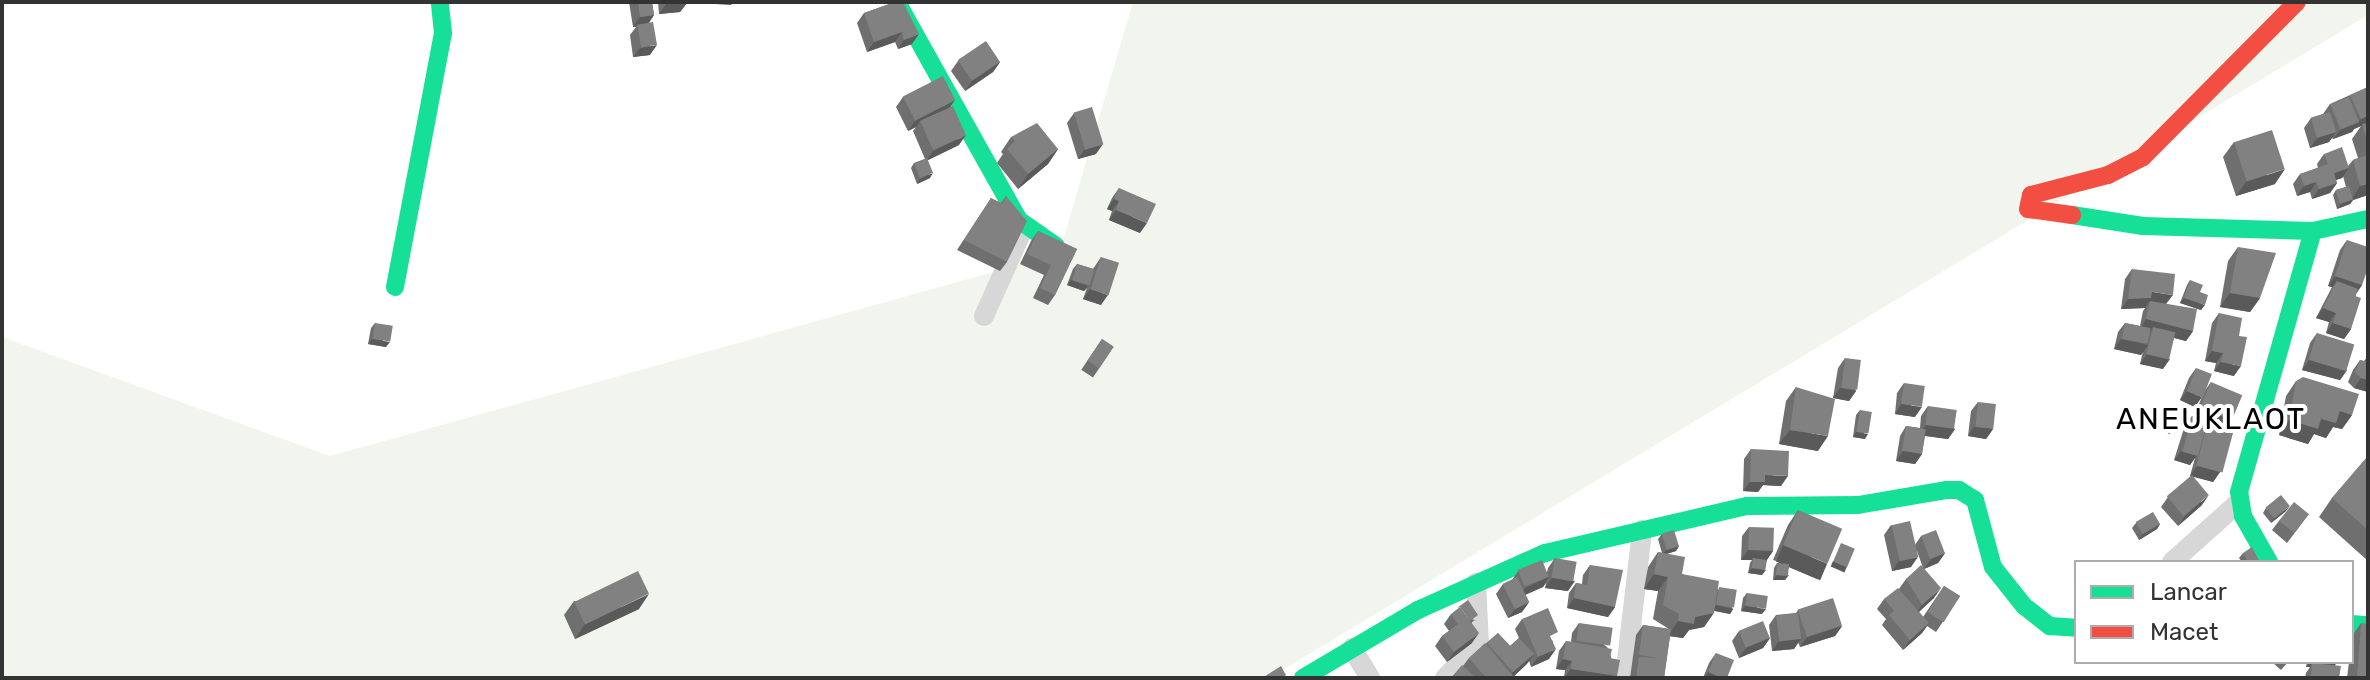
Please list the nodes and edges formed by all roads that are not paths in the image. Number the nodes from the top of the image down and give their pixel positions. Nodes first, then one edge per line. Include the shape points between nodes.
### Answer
1 (440, 2) edge
2 (897, 2) edge
3 (2297, 2) edge
4 (2368, 219) edge
5 (1024, 227) junction
6 (2313, 231) junction
7 (1056, 246) edge
8 (395, 287) dead end
9 (984, 316) dead end
10 (2239, 502) junction
11 (1642, 530) junction
12 (2174, 560) edge
13 (2268, 560) edge
14 (1476, 583) junction
15 (2074, 628) edge
16 (1352, 648) junction
17 (1303, 678) edge
18 (1370, 678) edge
19 (1445, 678) edge
20 (1625, 678) edge

1 - 8 street via 443,33
2 - 5 street
3 - 6 street via 2143,157 2108,175 2031,195 2028,209 2143,226
4 - 6 street
5 - 7 street
5 - 9 street
6 - 10 street via 2243,468
10 - 12 street
10 - 13 street
11 - 14 street via 1545,553
11 - 15 street via 1747,506 1858,505 1959,490 1981,512 1988,553 2003,584 2050,626
11 - 20 street
14 - 16 street
14 - 19 street via 1479,643
16 - 17 street
16 - 18 street

